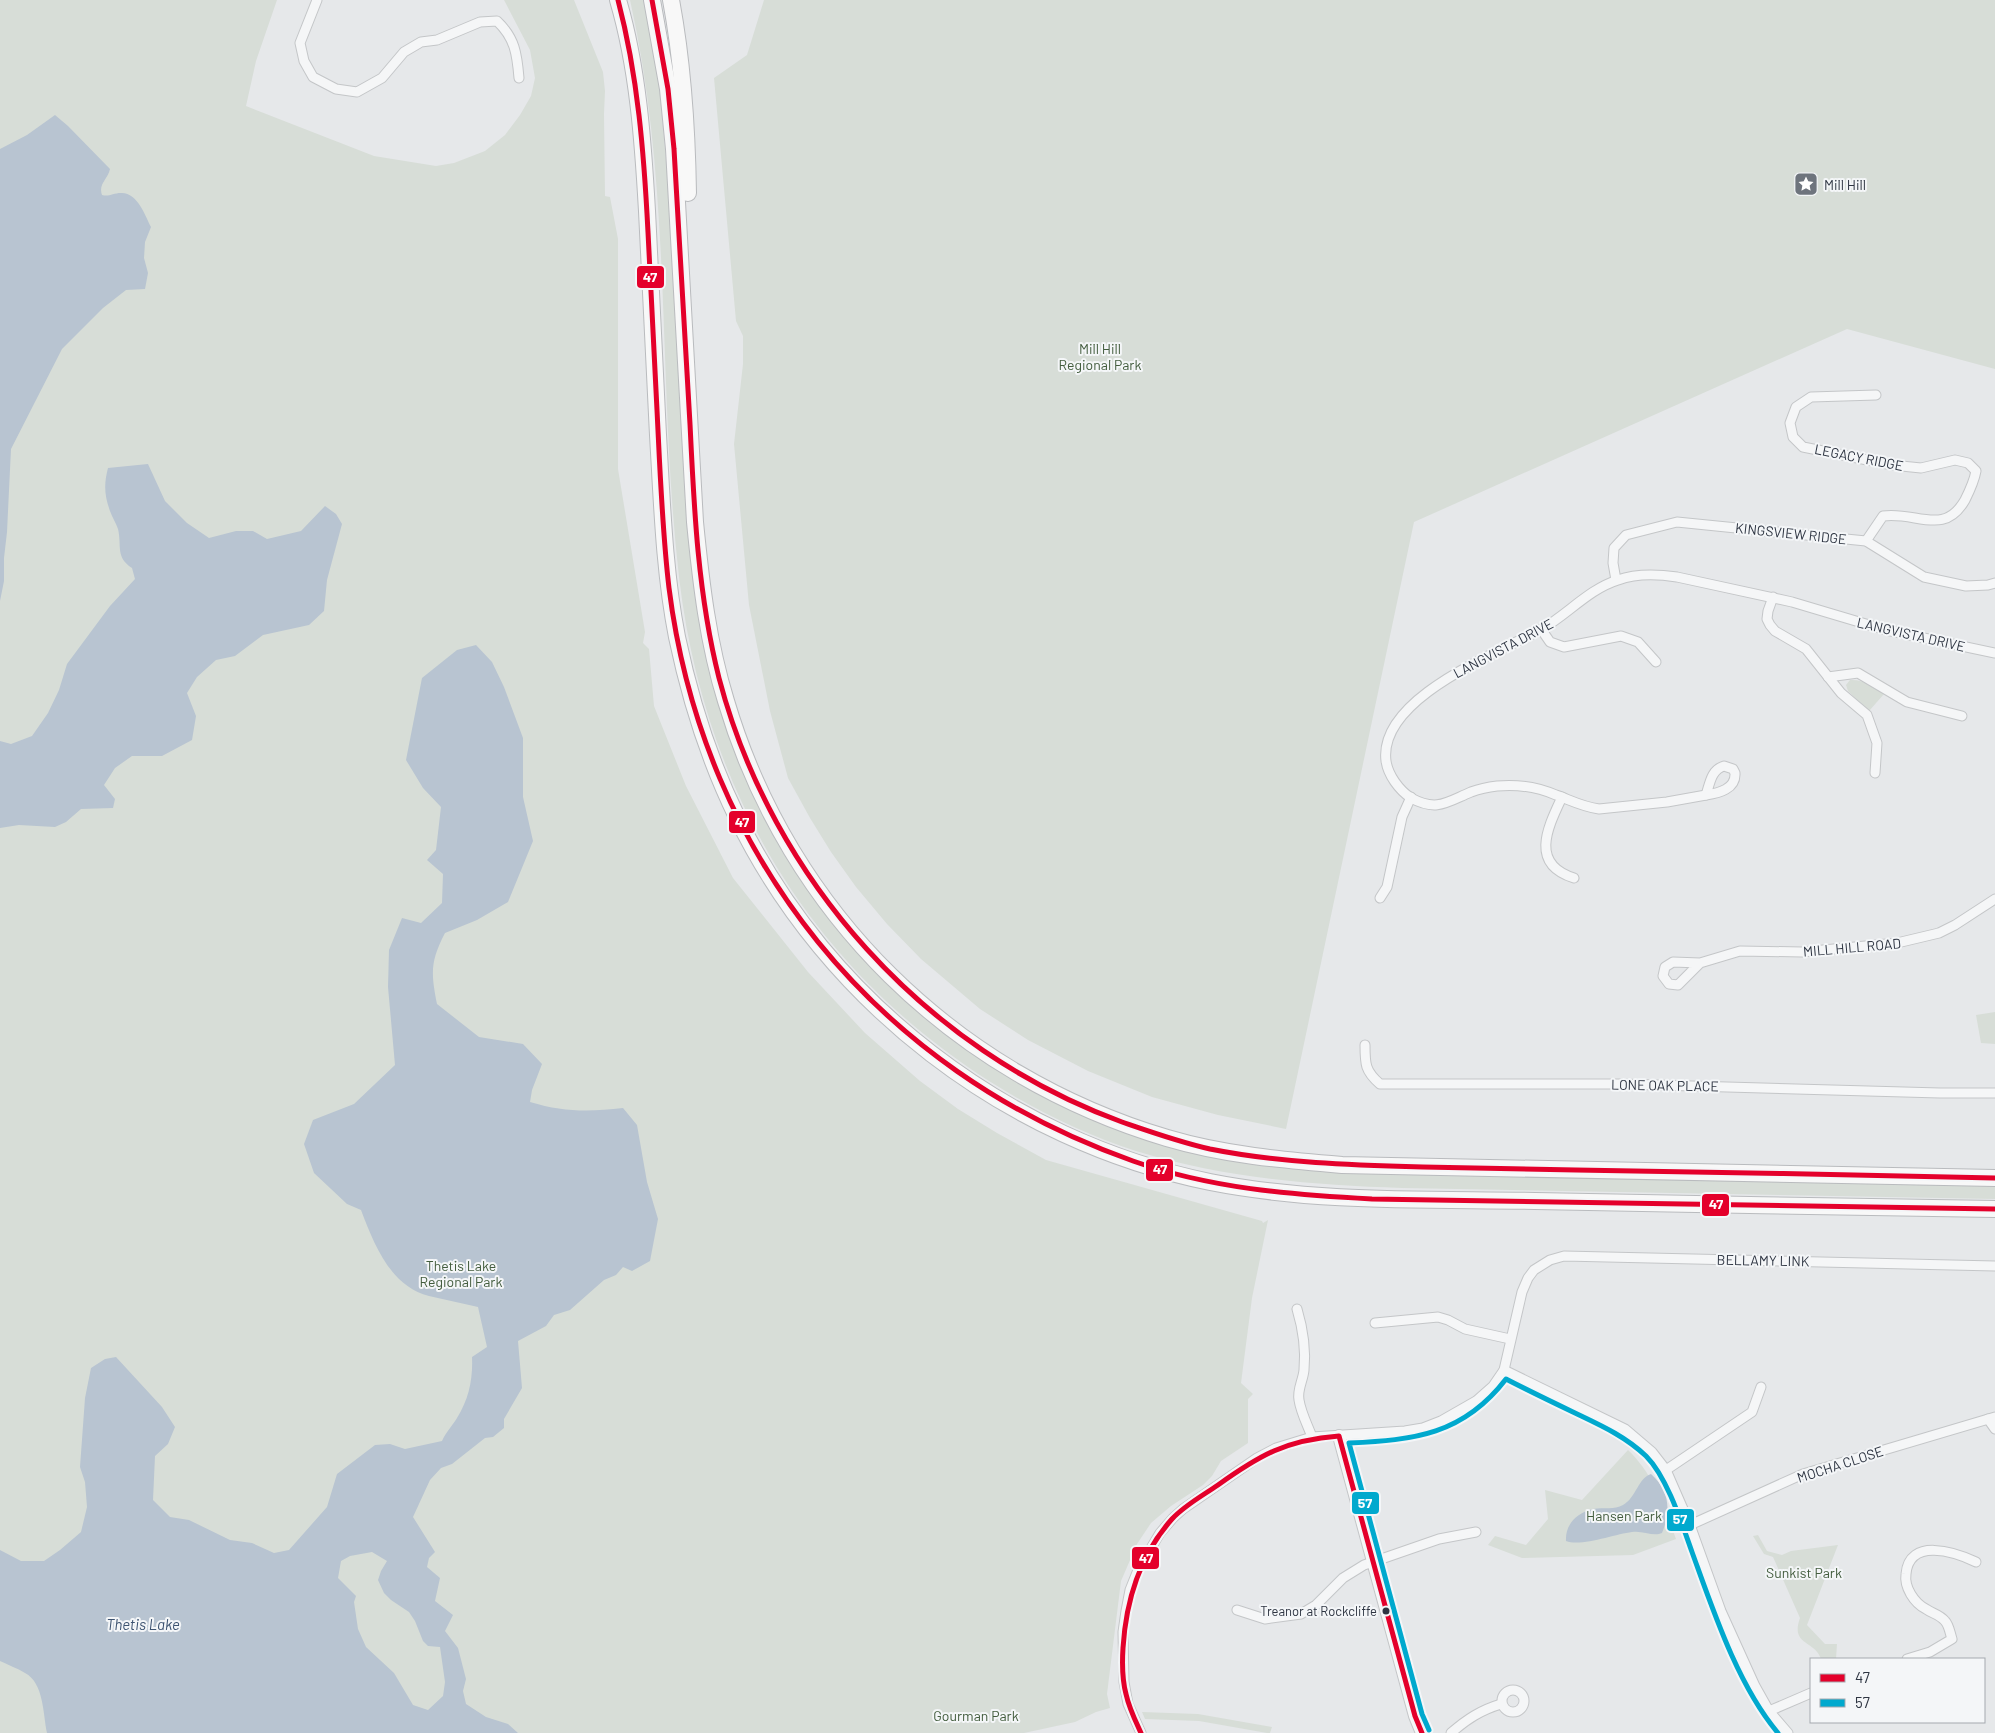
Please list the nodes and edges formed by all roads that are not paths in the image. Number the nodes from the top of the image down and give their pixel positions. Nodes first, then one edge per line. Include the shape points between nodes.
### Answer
1 (317, 0) edge
2 (610, 0) edge
3 (618, 0) edge
4 (652, 0) edge
5 (671, 0) edge
6 (519, 78) dead end
7 (636, 86) junction
8 (682, 282) junction
9 (1876, 395) dead end
10 (1866, 541) junction
11 (1616, 580) junction
12 (1995, 582) edge
13 (1773, 597) junction
14 (1542, 629) junction
15 (1995, 653) edge
16 (1656, 662) dead end
17 (1828, 677) junction
18 (1962, 716) dead end
19 (1875, 773) dead end
20 (1706, 795) dead end
21 (1411, 797) junction
22 (1562, 797) junction
23 (1574, 878) dead end
24 (1380, 898) dead end
25 (1995, 899) edge
26 (1700, 963) dead end
27 (1365, 1045) dead end
28 (1995, 1093) edge
29 (1995, 1178) edge
30 (1995, 1209) edge
31 (1995, 1266) edge
32 (1297, 1309) dead end
33 (1375, 1323) dead end
34 (1510, 1340) junction
35 (1504, 1370) junction
36 (1761, 1388) dead end
37 (1992, 1418) edge
38 (1995, 1429) edge
39 (1339, 1436) junction
40 (1312, 1437) junction
41 (1666, 1470) junction
42 (1690, 1525) junction
43 (1476, 1532) dead end
44 (1372, 1562) junction
45 (1976, 1562) dead end
46 (1237, 1610) dead end
47 (1910, 1658) edge
48 (1810, 1693) edge
49 (1501, 1704) dead end
50 (1769, 1711) junction
51 (1141, 1733) edge
52 (1422, 1733) edge
53 (1451, 1733) edge
54 (1788, 1733) edge

1 - 6 street via 300,43 304,61 313,77 336,89 357,92 382,78 404,52 421,42 437,40 480,22 497,21 508,32 517,55
2 - 7 highway
3 - 7 highway
4 - 8 highway via 668,89
5 - 8 highway via 682,69 688,168 688,233
7 - 30 highway via 645,175 666,556 676,632 690,693 708,750 738,820 788,904 845,974 917,1043 996,1098 1075,1139 1158,1169 1256,1189 1363,1198
8 - 29 highway via 701,577 716,664 743,751 784,837 834,913 910,995 977,1048 1043,1088 1125,1124 1188,1143 1267,1158 1342,1165
9 - 10 street, LEGACY RIDGE via 1811,397 1796,407 1790,422 1793,437 1803,447 1892,465 1921,468 1955,460 1968,463 1976,471 1974,484 1959,511 1946,520 1932,521 1896,514 1883,516
10 - 11 street, KINGSVIEW RIDGE via 1677,522 1626,536 1614,548
10 - 12 street, KINGSVIEW RIDGE via 1924,577 1966,586
11 - 13 street, LANGVISTA DRIVE via 1658,574
11 - 14 street, LANGVISTA DRIVE
13 - 15 street, LANGVISTA DRIVE via 1886,630
13 - 17 street via 1767,619 1770,625 1806,649
14 - 16 street via 1550,642 1564,647 1621,636 1638,642
14 - 21 street, LANGVISTA DRIVE via 1441,682 1398,721 1387,747 1387,765 1399,788
17 - 18 street via 1858,673 1906,702
17 - 19 street via 1867,715 1877,743
20 - 22 street, LANGVISTA DRIVE via 1609,809 1588,808
21 - 22 street, LANGVISTA DRIVE via 1441,806 1472,792 1497,786 1531,787
21 - 24 street via 1400,825 1388,887
22 - 23 street via 1547,832 1546,852 1556,870
25 - 26 street, MILL HILL ROAD via 1939,933 1898,943 1802,952 1740,951
27 - 28 street, LONE OAK PLACE via 1368,1074 1380,1084 1622,1084
31 - 34 street, BELLAMY LINK via 1564,1256 1550,1260 1528,1278
32 - 40 street via 1304,1357 1299,1400
33 - 34 street via 1438,1317 1465,1329
34 - 35 street
35 - 39 street via 1493,1386 1476,1401 1441,1421 1405,1431
35 - 41 street via 1625,1429 1652,1452
36 - 41 street via 1752,1412
37 - 38 street
37 - 42 street, MOCHA CLOSE via 1803,1474
39 - 40 street
39 - 44 street
40 - 51 street via 1257,1458 1182,1510 1149,1550 1130,1590 1123,1632 1124,1682 1128,1704
41 - 42 street
42 - 50 street via 1721,1611
43 - 44 street via 1439,1538
44 - 46 street via 1343,1578 1316,1605 1301,1614 1265,1619
44 - 52 street
45 - 47 street via 1939,1550 1922,1551 1911,1559 1906,1574 1908,1590 1916,1602 1947,1622 1952,1638 1930,1652
48 - 50 street
49 - 53 street via 1477,1712
50 - 54 street

